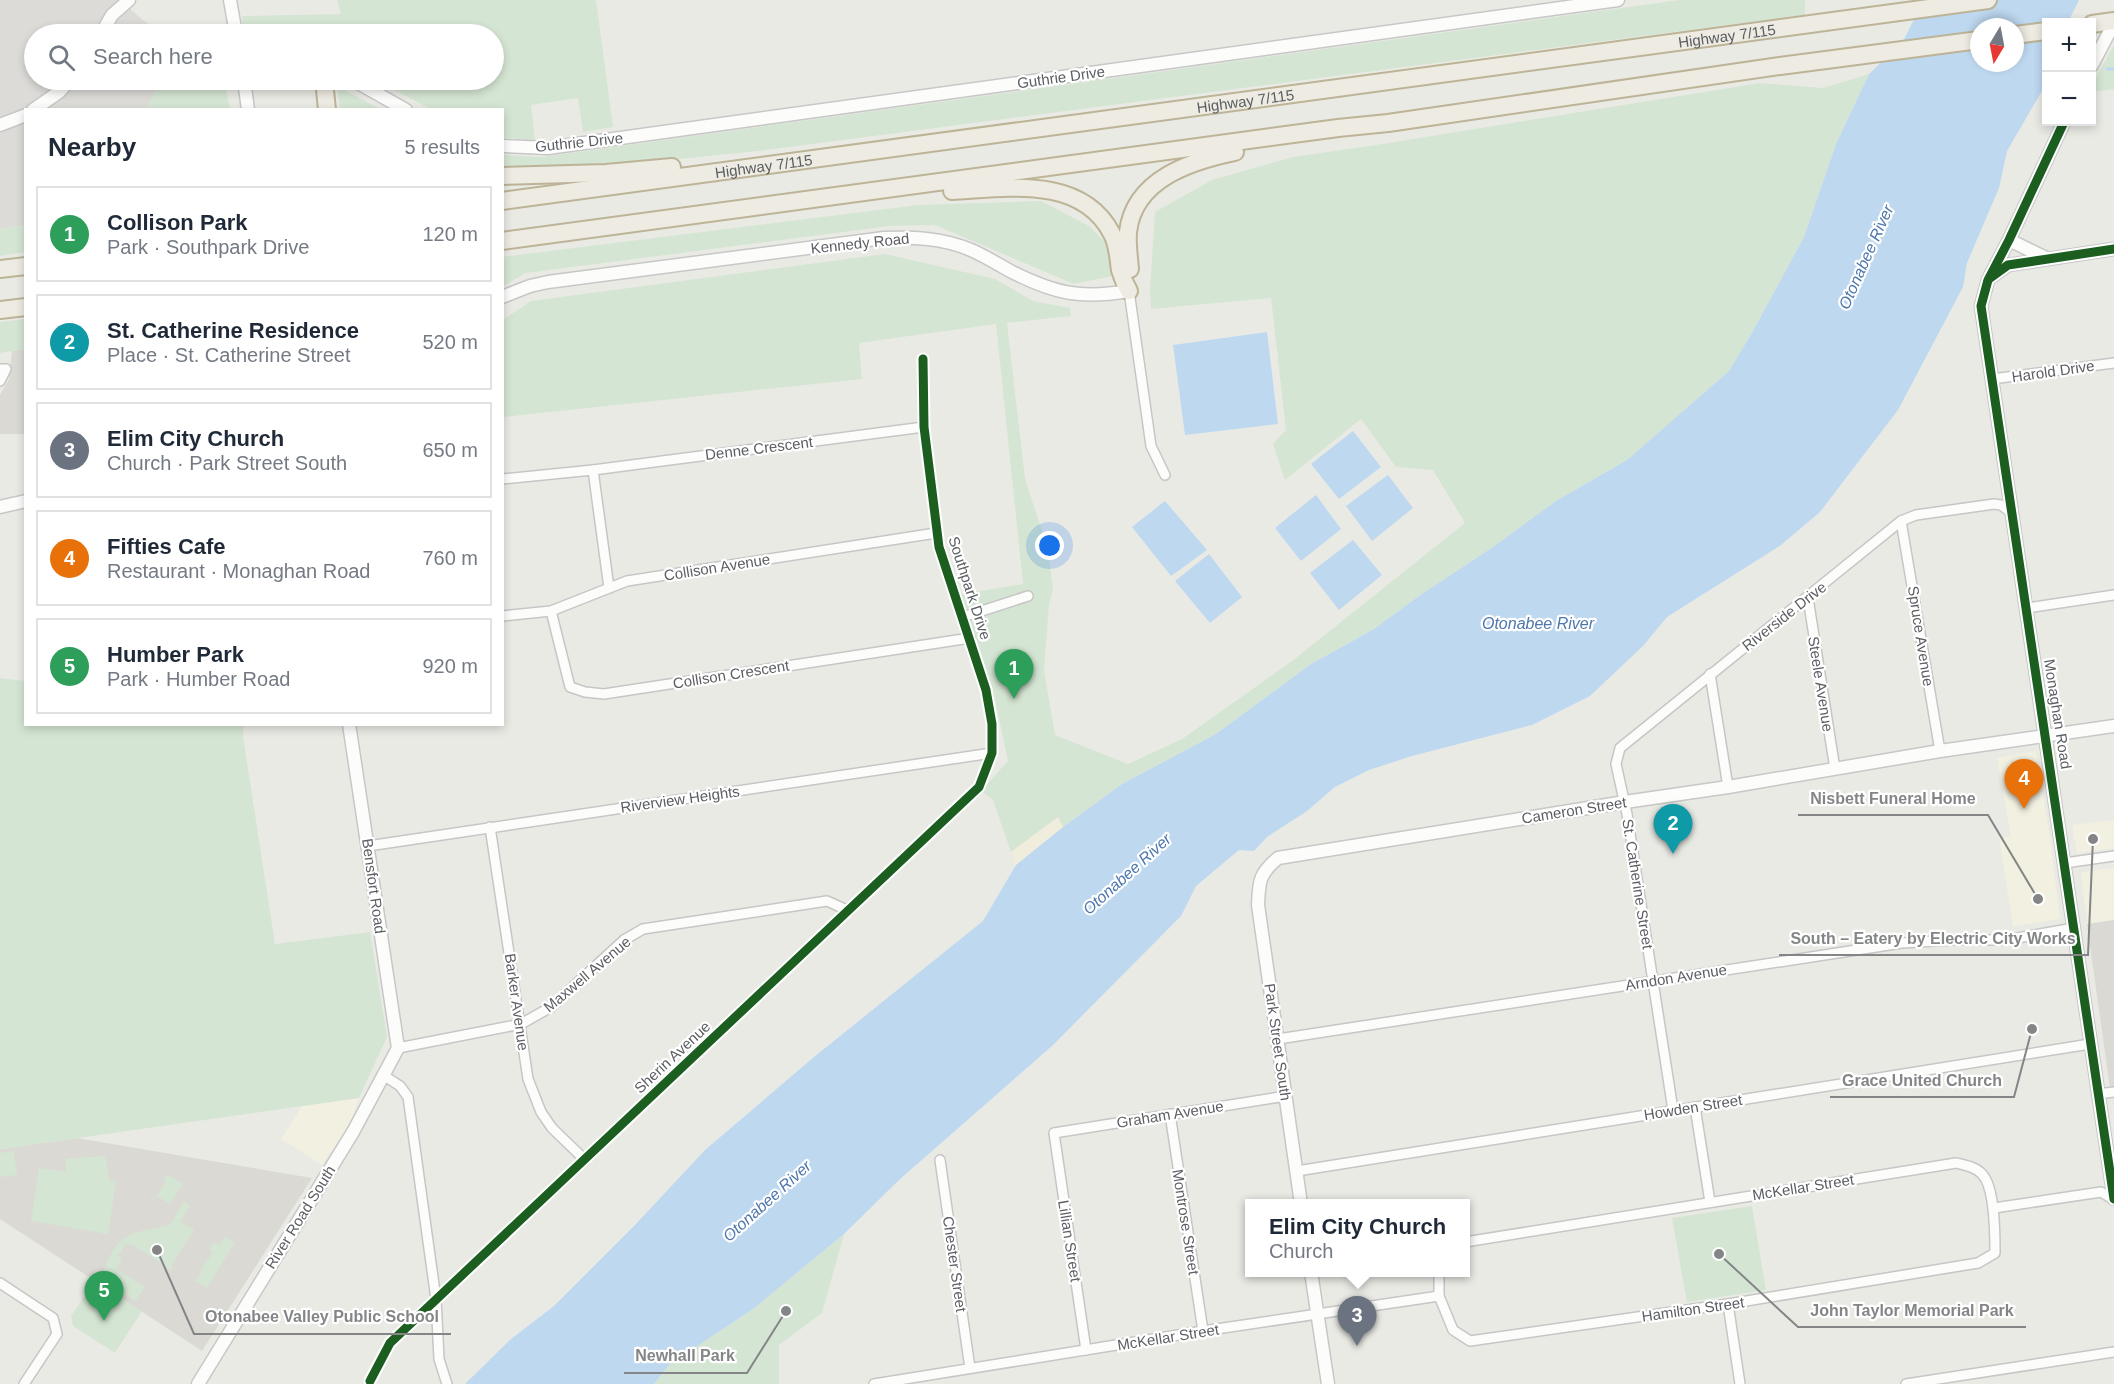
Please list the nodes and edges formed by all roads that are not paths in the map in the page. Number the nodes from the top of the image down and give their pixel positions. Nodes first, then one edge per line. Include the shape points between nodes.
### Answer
1 (129, 0) edge
2 (230, 0) edge
3 (1618, 0) edge
4 (1988, 0) edge
5 (2114, 22) edge
6 (107, 24) edge
7 (234, 24) edge
8 (2096, 24) edge
9 (2042, 31) edge
10 (2024, 34) edge
11 (1970, 41) edge
12 (2096, 56) edge
13 (61, 90) edge
14 (245, 90) edge
15 (325, 90) edge
16 (371, 90) edge
17 (36, 108) edge
18 (248, 108) edge
19 (327, 108) edge
20 (403, 108) edge
21 (24, 116) edge
22 (1388, 123) junction
23 (0, 125) edge
24 (2062, 126) edge
25 (504, 146) edge
26 (750, 167) junction
27 (504, 176) edge
28 (504, 201) edge
29 (790, 203) junction
30 (2009, 240) junction
31 (504, 241) edge
32 (2114, 249) edge
33 (2048, 258) junction
34 (24, 266) edge
35 (0, 269) edge
36 (1988, 280) junction
37 (1129, 291) junction
38 (504, 296) edge
39 (24, 307) edge
40 (0, 310) edge
41 (922, 360) dead end
42 (2114, 363) edge
43 (0, 369) edge
44 (1992, 379) junction
45 (0, 381) edge
46 (924, 427) junction
47 (593, 470) junction
48 (1165, 475) dead end
49 (504, 479) edge
50 (24, 501) edge
51 (0, 507) edge
52 (2012, 513) junction
53 (1902, 521) junction
54 (936, 533) junction
55 (609, 588) junction
56 (2114, 595) edge
57 (1028, 596) dead end
58 (1808, 598) junction
59 (2026, 608) junction
60 (550, 610) junction
61 (504, 616) edge
62 (963, 617) junction
63 (970, 638) junction
64 (1710, 674) junction
65 (349, 726) edge
66 (2114, 726) edge
67 (2046, 736) junction
68 (1940, 751) junction
69 (992, 753) junction
70 (1834, 769) junction
71 (1728, 787) junction
72 (1625, 802) junction
73 (490, 826) junction
74 (368, 846) junction
75 (2114, 856) edge
76 (2065, 862) junction
77 (1258, 881) joint
78 (849, 911) junction
79 (2074, 928) junction
80 (1652, 981) junction
81 (521, 1024) junction
82 (1278, 1039) junction
83 (2090, 1044) junction
84 (398, 1048) junction
85 (383, 1076) junction
86 (2114, 1092) edge
87 (2098, 1094) junction
88 (1286, 1096) junction
89 (1695, 1107) junction
90 (1673, 1110) junction
91 (1170, 1114) junction
92 (1054, 1133) joint
93 (585, 1160) junction
94 (940, 1160) dead end
95 (1297, 1171) junction
96 (1300, 1199) edge
97 (2114, 1199) edge
98 (1710, 1202) junction
99 (1994, 1208) junction
100 (1470, 1241) edge
101 (1312, 1277) edge
102 (1439, 1277) edge
103 (0, 1283) edge
104 (1439, 1296) junction
105 (436, 1299) junction
106 (1728, 1304) junction
107 (1317, 1314) junction
108 (1203, 1331) junction
109 (1086, 1350) junction
110 (2114, 1352) edge
111 (970, 1368) junction
112 (370, 1381) dead end
113 (24, 1384) edge
114 (198, 1384) edge
115 (447, 1384) edge
116 (874, 1384) edge
117 (1328, 1384) edge
118 (1740, 1384) edge
119 (1906, 1384) edge

1 - 6 street
2 - 7 street
3 - 25 street, Guthrie Drive via 548,148
4 - 26 highway, Highway 7/115
5 - 8 highway
5 - 12 street
9 - 10 highway
11 - 22 highway
13 - 17 street
14 - 18 street
15 - 19 highway
16 - 20 street
21 - 23 street
22 - 29 highway
22 - 37 highway via 1214,157 1164,177 1136,205 1128,231
24 - 30 street, Monaghan Road
26 - 27 highway via 708,164 606,173
26 - 28 highway, Highway 7/115
29 - 31 highway
29 - 37 highway via 1015,187 1051,190 1082,202 1107,225
30 - 33 street
30 - 36 street, Monaghan Road
32 - 33 street
33 - 36 street via 2008,265
34 - 35 highway
36 - 44 street, Monaghan Road via 1981,306
37 - 38 street, Kennedy Road via 1100,296 1070,294 1040,285 971,250 913,237 548,282
37 - 48 street via 1151,446
39 - 40 highway
41 - 46 street, Southpark Drive
42 - 44 street, Harold Drive
43 - 45 street via 6,369
44 - 52 street, Monaghan Road
46 - 47 street, Denne Crescent
46 - 54 street, Southpark Drive
47 - 49 street, Denne Crescent
47 - 55 street
50 - 51 street
52 - 53 street, Riverside Drive via 1994,504 1916,515
52 - 59 street, Monaghan Road
53 - 58 street, Riverside Drive
53 - 68 street, Spruce Avenue
54 - 55 street, Collison Avenue via 627,581
54 - 62 street, Southpark Drive
55 - 60 street, Collison Avenue
56 - 59 street
57 - 62 street
58 - 64 street, Riverside Drive
58 - 70 street, Steele Avenue
59 - 67 street, Monaghan Road
60 - 61 street, Collison Avenue
60 - 63 street, Collison Crescent via 570,687 604,694
62 - 63 street, Southpark Drive
63 - 69 street, Southpark Drive via 986,690
64 - 71 street
64 - 72 street, Riverside Drive via 1620,748 1616,764
65 - 74 street, Bensfort Road
66 - 67 street, Cameron Street
67 - 68 street, Cameron Street
67 - 76 street, Monaghan Road
68 - 70 street, Cameron Street
69 - 73 street, Riverview Heights
69 - 78 street, Sherin Avenue via 980,787
70 - 71 street, Cameron Street
71 - 72 street, Cameron Street
72 - 77 street, Cameron Street via 1278,858
72 - 80 street, St. Catherine Street
73 - 74 street, Riverview Heights
73 - 81 street, Barker Avenue
74 - 84 street, Bensfort Road
75 - 76 street
76 - 79 street, Monaghan Road
77 - 82 street, Park Street South via 1258,905
78 - 81 street, Maxwell Avenue via 827,901 643,929 624,940 551,1007
78 - 93 street, Sherin Avenue
79 - 80 street, Arndon Avenue via 2006,940 1902,943
79 - 83 street, Monaghan Road
80 - 82 street, Arndon Avenue
80 - 90 street, St. Catherine Street
81 - 84 street, Maxwell Avenue
81 - 93 street, Barker Avenue via 528,1079 541,1112
82 - 88 street, Park Street South
83 - 87 street, Monaghan Road
83 - 89 street, Howden Street
84 - 85 street, River Road South
85 - 105 street via 400,1086 408,1097
85 - 114 street, River Road South via 353,1132
86 - 87 street
87 - 97 street, Monaghan Road
88 - 91 street, Graham Avenue
88 - 95 street, Park Street South
89 - 90 street, Howden Street
89 - 98 street
90 - 95 street, Howden Street
91 - 92 street, Graham Avenue
91 - 108 street, Montrose Street
92 - 109 street, Lillian Street
93 - 105 street, Sherin Avenue
94 - 111 street, Chester Street
95 - 96 street, Park Street South
97 - 99 street via 2101,1192
98 - 99 street, McKellar Street via 1956,1163 1983,1174
98 - 100 street, McKellar Street
99 - 106 street, Hamilton Street via 1995,1253 1978,1263
101 - 107 street
102 - 104 street
103 - 113 street via 53,1318 57,1334
104 - 106 street, Hamilton Street via 1453,1330 1470,1341
104 - 107 street, McKellar Street
105 - 112 street, Sherin Avenue via 390,1343
105 - 115 street via 439,1359
106 - 118 street
107 - 108 street, McKellar Street
107 - 117 street
108 - 109 street, McKellar Street
109 - 111 street, McKellar Street
110 - 119 street
111 - 116 street, McKellar Street

